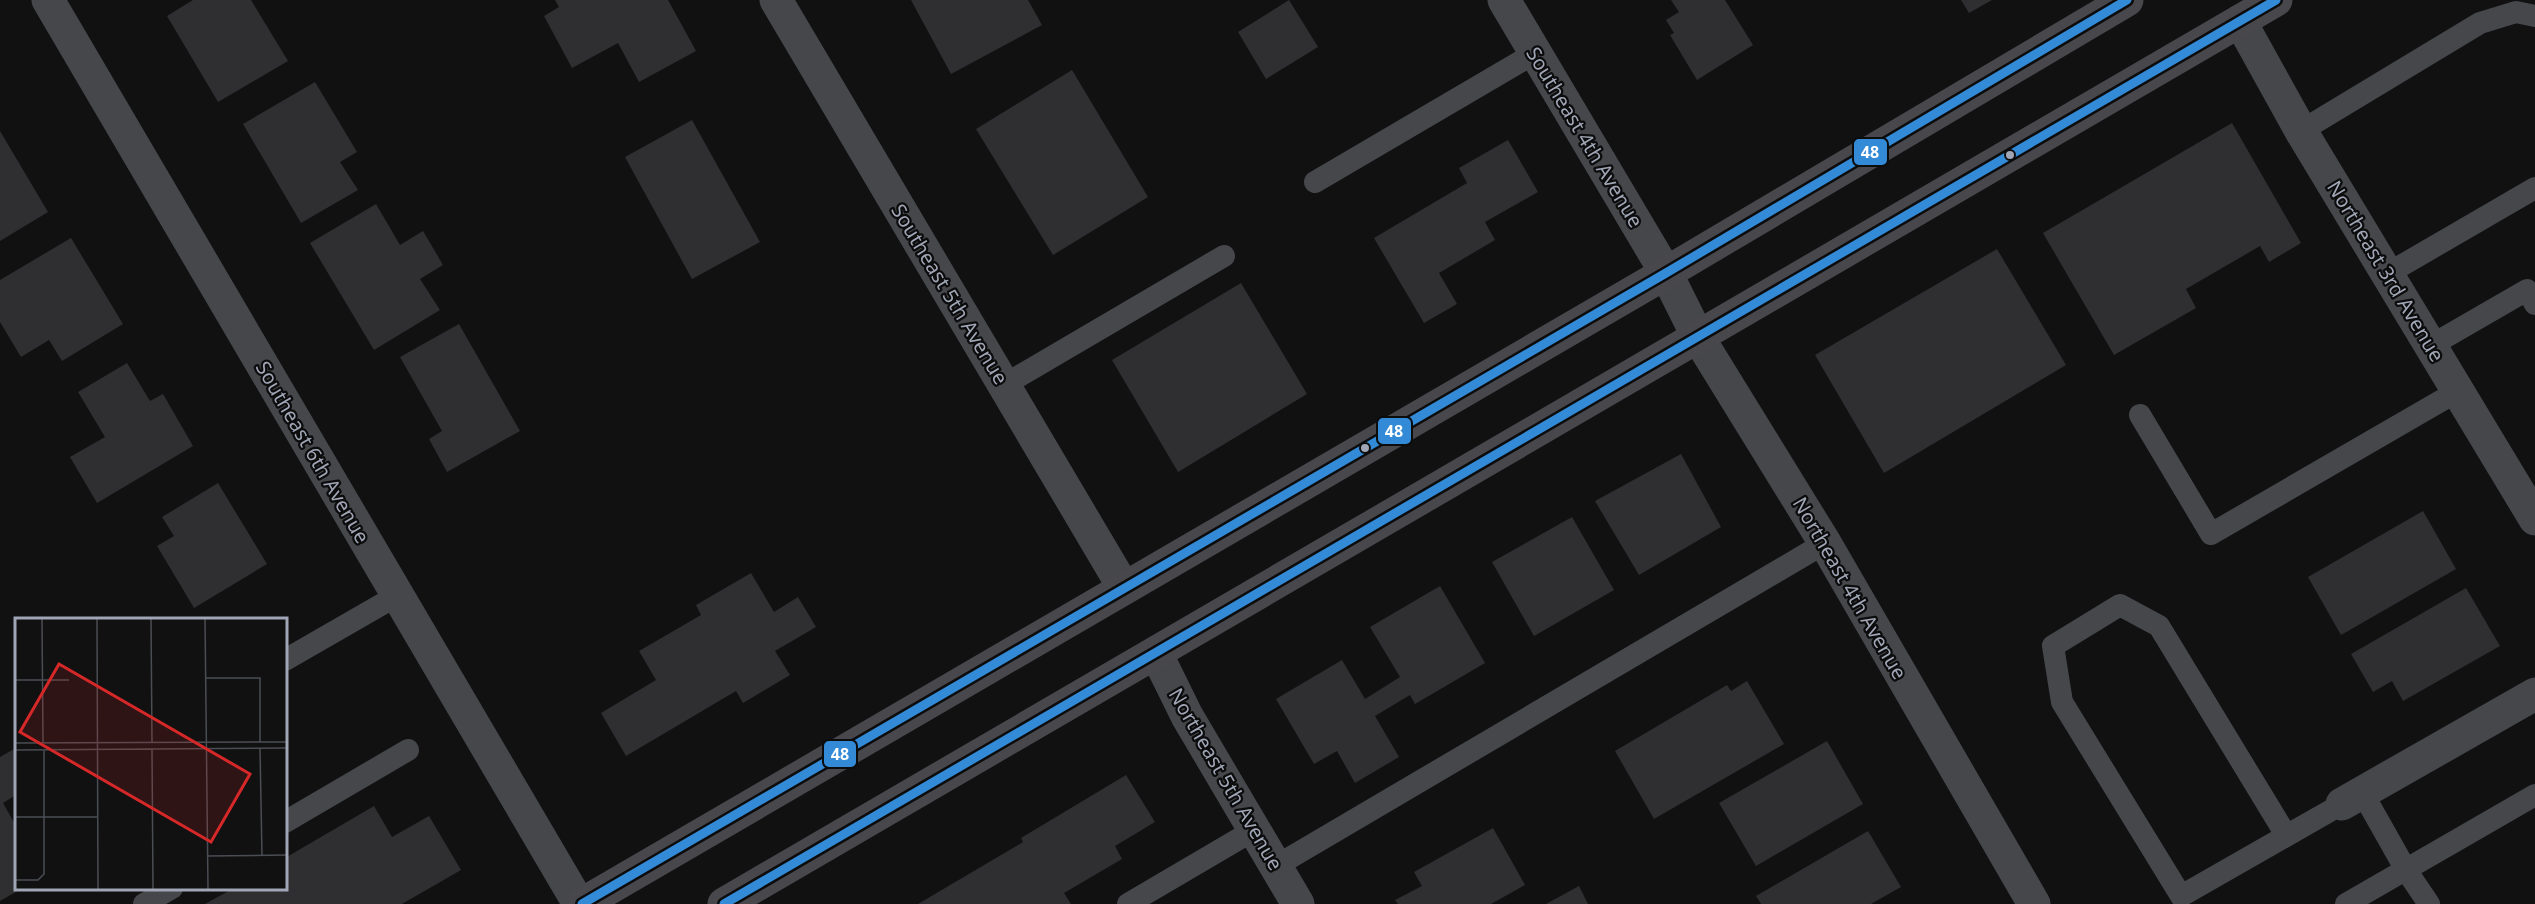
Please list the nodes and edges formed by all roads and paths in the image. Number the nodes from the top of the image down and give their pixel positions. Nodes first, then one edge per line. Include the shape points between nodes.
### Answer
1 (48, 0) edge
2 (776, 0) edge
3 (1504, 0) edge
4 (2127, 0) edge
5 (2276, 0) edge
6 (2535, 16) edge
7 (2240, 21) junction
8 (1535, 53) junction
9 (2301, 131) junction
10 (1315, 182) dead end
11 (2535, 188) edge
12 (1224, 256) dead end
13 (1666, 273) junction
14 (2387, 274) junction
15 (2535, 304) edge
16 (1698, 337) junction
17 (2430, 346) junction
18 (1004, 385) junction
19 (2458, 391) junction
20 (2140, 415) dead end
21 (2535, 519) edge
22 (1825, 543) junction
23 (1124, 588) junction
24 (398, 595) junction
25 (1156, 653) junction
26 (286, 659) edge
27 (2535, 694) edge
28 (408, 750) dead end
29 (2535, 795) edge
30 (2352, 798) junction
31 (286, 821) edge
32 (1254, 830) junction
33 (2286, 835) junction
34 (1276, 866) junction
35 (2406, 870) junction
36 (170, 889) edge
37 (144, 904) edge
38 (580, 904) edge
39 (724, 904) edge
40 (1128, 904) edge
41 (1298, 904) edge
42 (2034, 904) edge
43 (2346, 904) edge
44 (2429, 904) edge

1 - 24 street, Southeast 6th Avenue
2 - 18 street, Southeast 5th Avenue
3 - 8 street, Southeast 4th Avenue
4 - 13 main road
5 - 7 main road
6 - 9 lane via 2516,12 2480,23
7 - 9 street, Northeast 3rd Avenue
7 - 16 main road
8 - 10 lane
8 - 13 street, Southeast 4th Avenue
9 - 14 street, Northeast 3rd Avenue
11 - 14 lane
12 - 18 lane
13 - 16 street, Northeast 4th Avenue
13 - 23 main road
14 - 17 street, Northeast 3rd Avenue
15 - 17 lane via 2526,290
16 - 22 street, Northeast 4th Avenue
16 - 25 main road
17 - 19 street, Northeast 3rd Avenue
18 - 23 street, Southeast 5th Avenue
19 - 20 lane via 2211,534
19 - 21 street, Northeast 3rd Avenue
22 - 34 lane
22 - 42 street, Northeast 4th Avenue
23 - 38 main road
24 - 26 lane
24 - 38 street, Southeast 6th Avenue
25 - 32 street, Northeast 5th Avenue via 1187,716
25 - 39 main road
27 - 30 street
28 - 31 lane
29 - 35 lane
30 - 33 lane
30 - 35 lane
32 - 34 street, Northeast 5th Avenue
32 - 40 lane
33 - 33 lane via 2159,626 2120,605 2053,646 2062,702 2181,896
34 - 41 street, Northeast 5th Avenue
35 - 43 lane
35 - 44 lane
36 - 37 lane

